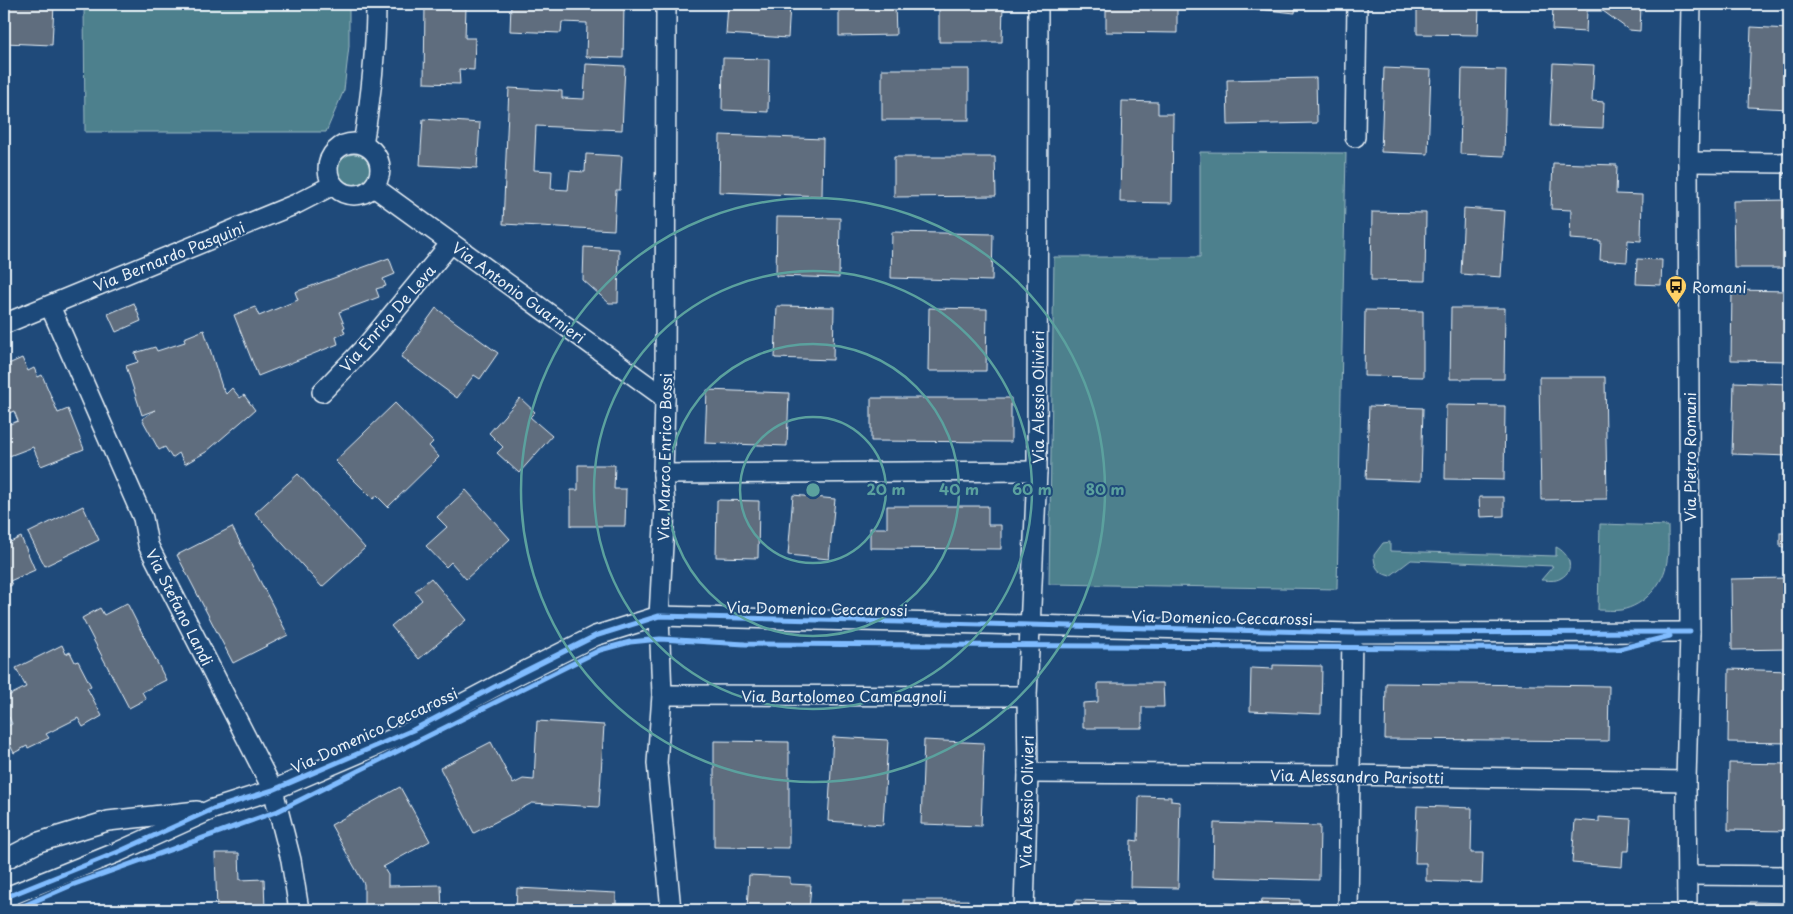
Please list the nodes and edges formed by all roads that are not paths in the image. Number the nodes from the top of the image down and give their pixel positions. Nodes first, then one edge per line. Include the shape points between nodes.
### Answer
1 (376, 4) edge
2 (666, 4) edge
3 (1038, 4) edge
4 (1357, 4) edge
5 (1691, 4) edge
6 (1355, 137) dead end
7 (363, 144) junction
8 (1688, 162) junction
9 (1789, 163) edge
10 (333, 184) junction
11 (374, 187) junction
12 (451, 243) junction
13 (50, 306) junction
14 (4, 324) edge
15 (322, 392) dead end
16 (665, 398) junction
17 (1037, 470) junction
18 (663, 474) junction
19 (659, 616) junction
20 (1030, 626) junction
21 (1690, 632) junction
22 (1352, 633) junction
23 (662, 695) junction
24 (1027, 696) junction
25 (1028, 773) junction
26 (1349, 775) junction
27 (1686, 781) junction
28 (273, 790) junction
29 (213, 810) junction
30 (4, 860) edge
31 (1688, 875) junction
32 (1789, 876) edge
33 (4, 898) edge
34 (299, 910) edge
35 (671, 910) edge
36 (1024, 910) edge
37 (1348, 910) edge
38 (1687, 910) edge

1 - 7 street via 376,42
2 - 16 street, Via Marco Enrico Bossi
3 - 17 street, Via Alessio Olivieri
4 - 6 street
5 - 8 street, Via Pietro Romani
7 - 10 street via 352,143 334,152 328,171
7 - 11 street via 378,158 380,173
8 - 9 street
8 - 21 street, Via Pietro Romani
10 - 11 street via 345,195 356,196
10 - 13 street, Via Bernardo Pasquini via 296,204
11 - 12 street, Via Antonio Guarnieri
12 - 15 street, Via Enrico De Leva via 367,345
12 - 16 street, Via Antonio Guarnieri
13 - 14 street, Via Bernardo Pasquini
13 - 28 street, Via Stefano Landi via 144,518 148,545
16 - 18 street, Via Marco Enrico Bossi
17 - 18 street
17 - 20 street, Via Alessio Olivieri
18 - 19 street, Via Marco Enrico Bossi via 665,508
19 - 20 street, Via Domenico Ceccarossi
19 - 23 street, Via Marco Enrico Bossi
19 - 28 street, Via Domenico Ceccarossi via 595,636 413,730
20 - 22 street, Via Domenico Ceccarossi
20 - 24 street, Via Alessio Olivieri
21 - 22 street, Via Domenico Ceccarossi
21 - 27 street, Via Pietro Romani
22 - 26 street
23 - 24 street, Via Bartolomeo Campagnoli
23 - 35 street, Via Marco Enrico Bossi via 657,763
24 - 25 street, Via Alessio Olivieri
25 - 26 street, Via Alessandro Parisotti
25 - 36 street, Via Alessio Olivieri
26 - 27 street, Via Alessandro Parisotti
26 - 37 street
27 - 31 street, Via Pietro Romani
28 - 29 street, Via Domenico Ceccarossi
28 - 34 street, Via Stefano Landi via 291,860
29 - 30 street, Via Domenico Ceccarossi via 108,821 39,842
29 - 33 street, Via Domenico Ceccarossi
31 - 32 street
31 - 38 street, Via Pietro Romani

